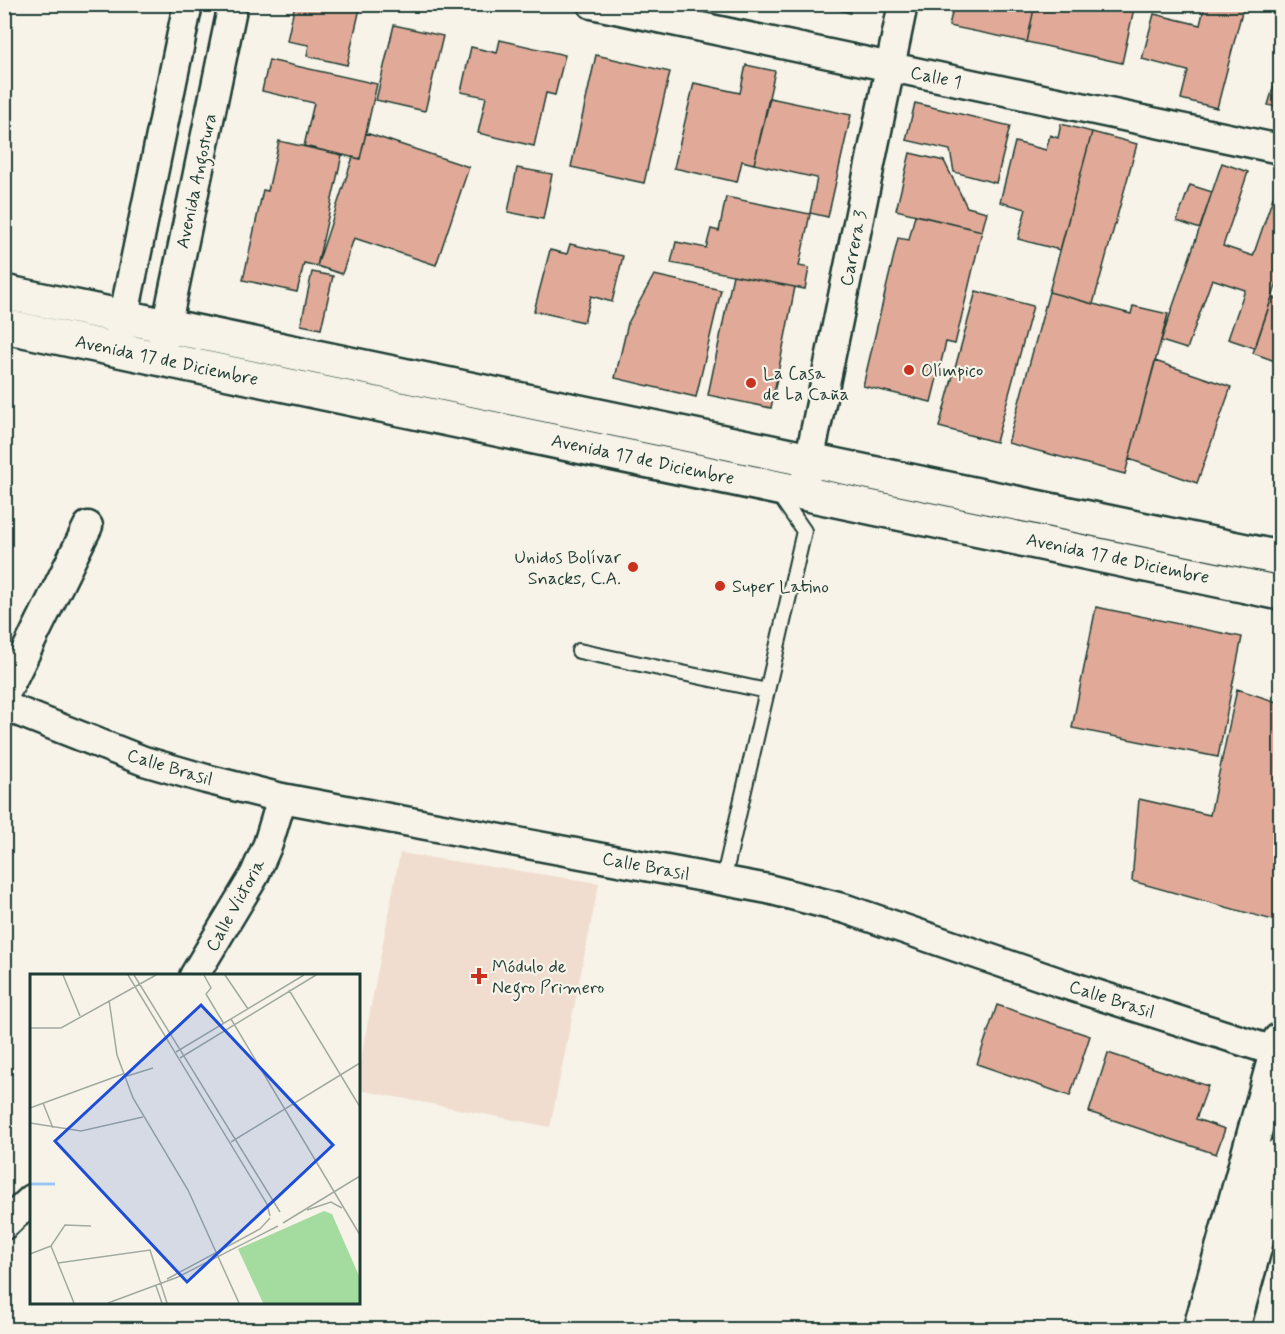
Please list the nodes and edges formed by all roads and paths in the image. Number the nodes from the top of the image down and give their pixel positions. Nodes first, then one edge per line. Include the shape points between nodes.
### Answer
1 (188, 4) edge
2 (233, 4) edge
3 (592, 4) edge
4 (903, 4) edge
5 (890, 67) junction
6 (1281, 148) edge
7 (4, 292) edge
8 (123, 317) junction
9 (4, 326) edge
10 (166, 326) junction
11 (116, 349) junction
12 (159, 358) junction
13 (810, 460) junction
14 (788, 489) junction
15 (88, 526) dead end
16 (1281, 558) edge
17 (1281, 592) edge
18 (579, 651) dead end
19 (767, 691) junction
20 (4, 696) edge
21 (4, 706) edge
22 (282, 798) junction
23 (723, 880) junction
24 (195, 974) edge
25 (1279, 1048) edge
26 (1281, 1155) edge
27 (30, 1201) edge
28 (4, 1225) edge
29 (1200, 1329) edge
30 (1232, 1329) edge

1 - 8 street
2 - 10 street, Avenida Angostura
3 - 5 street, Calle 1
4 - 5 street, Carrera 3
5 - 6 street, Calle 1
5 - 13 street, Carrera 3
7 - 8 street, Avenida 17 de Diciembre
8 - 10 street, Avenida 17 de Diciembre
8 - 11 street
9 - 11 street, Avenida 17 de Diciembre
10 - 12 street, Avenida Angostura
10 - 13 street, Avenida 17 de Diciembre
11 - 12 street, Avenida 17 de Diciembre
12 - 14 street, Avenida 17 de Diciembre
13 - 14 street, Carrera 3
13 - 16 street, Avenida 17 de Diciembre
14 - 17 street, Avenida 17 de Diciembre
14 - 19 lane via 804,531
15 - 20 street
18 - 19 lane
19 - 23 lane
21 - 22 street, Calle Brasil via 144,760
22 - 23 street, Calle Brasil
22 - 24 street, Calle Victoria via 254,876
23 - 25 street, Calle Brasil via 846,909 1061,983
25 - 29 street
26 - 30 street
27 - 28 street

